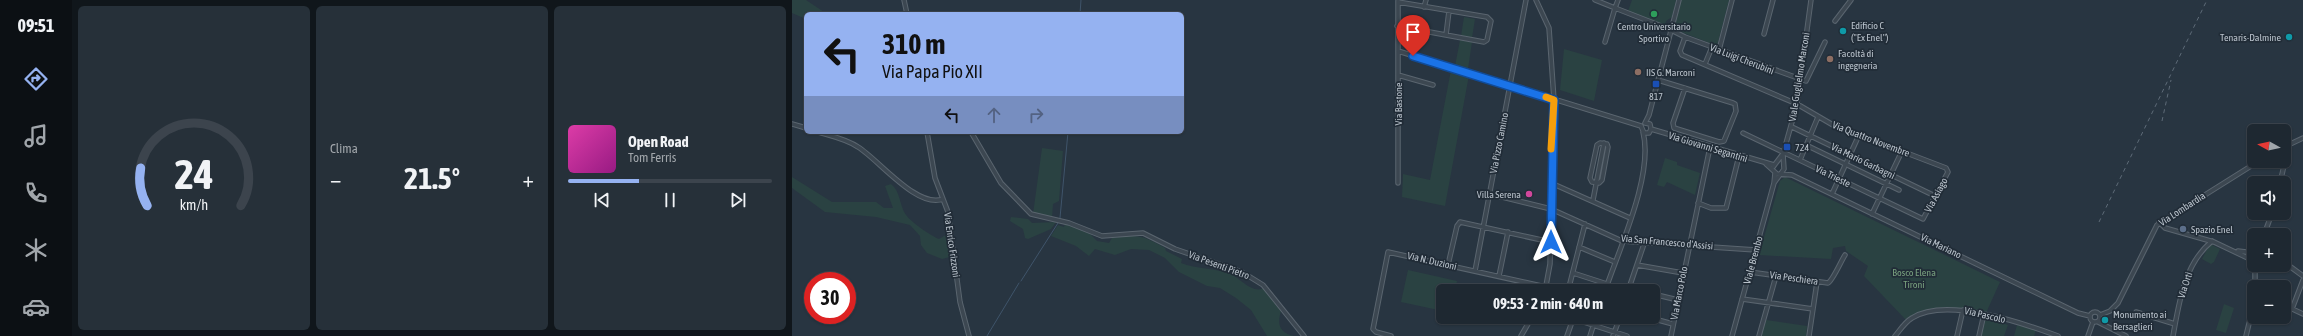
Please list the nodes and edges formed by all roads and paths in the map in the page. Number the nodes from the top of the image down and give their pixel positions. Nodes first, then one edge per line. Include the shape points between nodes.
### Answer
1 (904, 0) edge
2 (1426, 0) edge
3 (1526, 0) edge
4 (1536, 0) edge
5 (1595, 0) edge
6 (1618, 0) edge
7 (1679, 0) edge
8 (1732, 0) edge
9 (1773, 0) edge
10 (1811, 0) edge
11 (1851, 0) edge
12 (1398, 1) edge
13 (1424, 7) junction
14 (1615, 8) junction
15 (1449, 11) junction
16 (907, 12) edge
17 (1835, 20) dead end
18 (1398, 26) junction
19 (1671, 30) junction
20 (1764, 34) dead end
21 (1446, 35) junction
22 (1685, 37) junction
23 (1605, 42) dead end
24 (1825, 42) dead end
25 (1712, 47) junction
26 (1719, 50) junction
27 (1398, 51) junction
28 (1706, 64) junction
29 (1398, 75) junction
30 (1658, 80) junction
31 (1800, 80) junction
32 (1433, 85) dead end
33 (1510, 86) junction
34 (1685, 88) junction
35 (1554, 100) junction
36 (1797, 104) junction
37 (1649, 115) junction
38 (1818, 117) junction
39 (1645, 123) junction
40 (792, 124) edge
41 (1650, 124) junction
42 (1641, 126) junction
43 (804, 127) edge
44 (1792, 127) junction
45 (1650, 131) junction
46 (1643, 132) junction
47 (1743, 133) dead end
48 (824, 134) edge
49 (927, 134) edge
50 (972, 134) edge
51 (1810, 135) junction
52 (1860, 135) junction
53 (2303, 138) edge
54 (1645, 143) junction
55 (2291, 143) edge
56 (1806, 145) junction
57 (1710, 147) junction
58 (1902, 151) junction
59 (1783, 153) junction
60 (1850, 155) junction
61 (1740, 156) junction
62 (1800, 160) junction
63 (1766, 164) junction
64 (1846, 164) junction
65 (1775, 165) junction
66 (1783, 166) junction
67 (2248, 168) edge
68 (1948, 170) joint
69 (1774, 172) junction
70 (1781, 174) junction
71 (1792, 175) junction
72 (1891, 175) junction
73 (1839, 178) junction
74 (1398, 183) dead end
75 (1551, 183) junction
76 (1596, 183) junction
77 (1774, 183) junction
78 (1886, 184) junction
79 (1899, 190) dead end
80 (1490, 194) junction
81 (1832, 194) junction
82 (1935, 196) junction
83 (1880, 198) junction
84 (942, 200) junction
85 (1593, 200) junction
86 (1698, 203) junction
87 (1551, 209) junction
88 (1872, 214) junction
89 (1630, 218) junction
90 (1923, 219) joint
91 (2159, 222) junction
92 (1585, 224) junction
93 (1484, 227) junction
94 (1508, 232) junction
95 (1622, 240) junction
96 (1645, 241) junction
97 (2212, 241) junction
98 (1551, 242) junction
99 (1689, 244) junction
100 (1579, 247) junction
101 (1756, 250) junction
102 (2234, 250) junction
103 (2246, 252) joint
104 (1845, 255) dead end
105 (2244, 256) junction
106 (2247, 258) edge
107 (1615, 262) junction
108 (1448, 265) junction
109 (1637, 265) junction
110 (2291, 267) edge
111 (1475, 271) junction
112 (1750, 272) junction
113 (1573, 273) junction
114 (1682, 273) junction
115 (1499, 276) junction
116 (1776, 276) junction
117 (2303, 276) edge
118 (2303, 280) edge
119 (1817, 282) junction
120 (1537, 284) edge
121 (1546, 284) edge
122 (1570, 284) edge
123 (1607, 284) joint
124 (1631, 284) edge
125 (1660, 296) edge
126 (1742, 299) junction
127 (1678, 300) junction
128 (1769, 303) junction
129 (1813, 309) junction
130 (2292, 309) joint
131 (1963, 310) junction
132 (2136, 312) dead end
133 (1984, 314) junction
134 (2303, 314) edge
135 (2090, 316) junction
136 (2100, 316) junction
137 (1660, 320) edge
138 (2093, 322) junction
139 (2098, 322) junction
140 (1528, 324) edge
141 (1571, 324) edge
142 (1588, 324) edge
143 (1618, 324) edge
144 (1673, 324) junction
145 (2175, 324) junction
146 (2249, 324) edge
147 (1594, 326) junction
148 (1614, 334) edge
149 (969, 336) edge
150 (1304, 336) edge
151 (1391, 336) edge
152 (1521, 336) edge
153 (1567, 336) edge
154 (1590, 336) edge
155 (1627, 336) edge
156 (1671, 336) edge
157 (1732, 336) edge
158 (1759, 336) edge
159 (1809, 336) edge
160 (1895, 336) edge
161 (1957, 336) edge
162 (1979, 336) edge
163 (2058, 336) edge
164 (2088, 336) edge
165 (2126, 336) edge
166 (2173, 336) edge
167 (2246, 336) edge

1 - 16 street
2 - 13 street
3 - 33 street, Via Pizzo Camino
4 - 35 street via 1549,28
5 - 14 street, Via Luigi Cherubini
6 - 14 street
7 - 19 street
8 - 26 street
9 - 20 street
10 - 31 street, Viale Guglielmo Marconi
11 - 17 street
12 - 13 street
12 - 18 street, Via Bastone
13 - 15 street
14 - 19 street, Via Luigi Cherubini
14 - 23 street
15 - 21 street
15 - 21 street via 1488,18 1490,22 1485,42
18 - 21 street
18 - 27 street, Via Bastone
19 - 22 street, Via Luigi Cherubini
19 - 30 street
22 - 25 street, Via Luigi Cherubini
22 - 28 street, Via Quattro Novembre via 1680,54
24 - 31 street via 1809,79
25 - 26 street, Via Luigi Cherubini
25 - 28 street
26 - 31 street, Via Luigi Cherubini
27 - 29 street, Via Bastone
27 - 33 street
28 - 36 street, Via Quattro Novembre
29 - 32 street
29 - 74 street, Via Bastone
30 - 34 street
30 - 37 street
31 - 36 street, Viale Guglielmo Marconi
33 - 35 street
33 - 80 street, Via Pizzo Camino
34 - 34 street via 1673,123 1674,128 1719,142 1725,141 1736,111 1735,104
35 - 42 street
35 - 75 street
36 - 38 street, Via Quattro Novembre
36 - 44 street, Viale Guglielmo Marconi
37 - 39 street
37 - 41 street
38 - 51 street
38 - 52 street, Via Quattro Novembre
39 - 41 street
39 - 42 street
40 - 43 street
41 - 45 street
42 - 46 street
44 - 51 street, Via Mario Garbagni
44 - 59 street, Viale Guglielmo Marconi
45 - 46 street, Via Giovanni Segantini
45 - 54 street
45 - 57 street, Via Giovanni Segantini
46 - 54 street
47 - 59 street, Via Trieste
48 - 84 street via 857,146 907,188 932,200
49 - 84 street, Via Enrico Frizzoni via 935,178
50 - 150 street, Via Pesenti Pietro via 1001,183 1030,214 1067,222 1100,235 1143,233 1175,249 1247,274 1263,285
51 - 56 street
51 - 60 street, Via Mario Garbagni
52 - 58 street, Via Quattro Novembre
52 - 60 street
53 - 55 street
54 - 89 street via 1642,182
56 - 62 street
56 - 64 street, Via Trieste
57 - 61 street, Via Giovanni Segantini
57 - 86 street, Via Marco Polo
58 - 68 street, Via Quattro Novembre
58 - 72 street
59 - 62 street, Via Trieste
59 - 65 street, Viale Guglielmo Marconi
59 - 66 street, Viale Guglielmo Marconi
60 - 64 street
60 - 72 street, Via Mario Garbagni
61 - 63 street, Via Giovanni Segantini
61 - 86 street via 1726,208 1711,208
62 - 73 street, Via Trieste
63 - 65 street, Via Giovanni Segantini
63 - 69 street, Via Giovanni Segantini
64 - 73 street
64 - 78 street, Via Trieste
65 - 66 street
65 - 69 street, Viale Guglielmo Marconi
66 - 70 street, Viale Guglielmo Marconi
66 - 71 street, Via Mariano
67 - 91 street, Via Lombardia
68 - 82 street, Via Asiago
69 - 70 street
69 - 77 street, Viale Brembo
70 - 71 street, Via Mariano
70 - 77 street, Viale Brembo
71 - 81 street, Via Mariano
72 - 78 street
72 - 82 street, Via Mario Garbagni
73 - 81 street
73 - 83 street, Via Trieste
75 - 85 street
75 - 87 street
76 - 76 street via 1604,143 1597,145 1590,178
76 - 85 street
77 - 101 street, Viale Brembo
78 - 79 street, Via Trieste
78 - 83 street
80 - 87 street, Via San Francesco d'Assisi
80 - 93 street, Via Pizzo Camino
81 - 88 street, Via Mariano
82 - 90 street, Via Asiago
83 - 88 street
83 - 90 street, Via Trieste
84 - 149 street, Via Enrico Frizzoni via 948,212 960,302
85 - 89 street
86 - 99 street, Via Marco Polo
87 - 92 street, Via San Francesco d'Assisi
87 - 98 street
88 - 135 street, Via Mariano via 2078,313
89 - 95 street
91 - 97 street via 2165,228
91 - 136 street, Via Lombardia via 2151,233 2117,304
92 - 95 street, Via San Francesco d'Assisi
92 - 100 street
93 - 94 street
93 - 108 street via 1461,222 1458,224
93 - 111 street, Via Pizzo Camino
94 - 98 street
94 - 115 street
95 - 96 street, Via San Francesco d'Assisi
95 - 107 street
96 - 99 street, Via San Francesco d'Assisi
96 - 109 street
97 - 102 street
97 - 145 street, Via Orti via 2189,271
98 - 121 street
99 - 101 street, Via San Francesco d'Assisi
99 - 114 street, Via Marco Polo
100 - 107 street
100 - 113 street
101 - 112 street, Viale Brembo
102 - 103 street
102 - 105 street
103 - 105 street
104 - 119 street, Via Peschiera via 1831,282
105 - 106 street
107 - 123 street
108 - 111 street, Via N. Duzioni
108 - 151 street, Via N. Duzioni via 1388,252 1373,329
109 - 114 street
109 - 124 street
110 - 117 street
111 - 115 street, Via N. Duzioni
112 - 116 street, Via Peschiera
112 - 126 street, Viale Brembo
113 - 122 street
113 - 123 street
114 - 127 street, Via Marco Polo
115 - 120 street, Via N. Duzioni
116 - 119 street, Via Peschiera
116 - 128 street
118 - 130 street
119 - 129 street
125 - 127 street
126 - 128 street
126 - 157 street, Viale Brembo
127 - 144 street, Via Marco Polo
128 - 129 street
128 - 158 street
129 - 159 street
130 - 134 street
131 - 133 street, Via Pascolo
131 - 160 street, Via Pascolo via 1914,316
131 - 161 street
132 - 145 street
133 - 162 street
133 - 163 street, Via Pascolo
135 - 136 street, Via Mariano via 2095,312
135 - 138 street
136 - 139 street
137 - 144 street
138 - 139 street
138 - 164 street
139 - 165 street
140 - 152 street
141 - 153 street
142 - 147 street
143 - 148 street
144 - 156 street, Via Marco Polo
145 - 166 street, Via Orti
146 - 167 street
147 - 148 street
147 - 154 street
148 - 155 street

